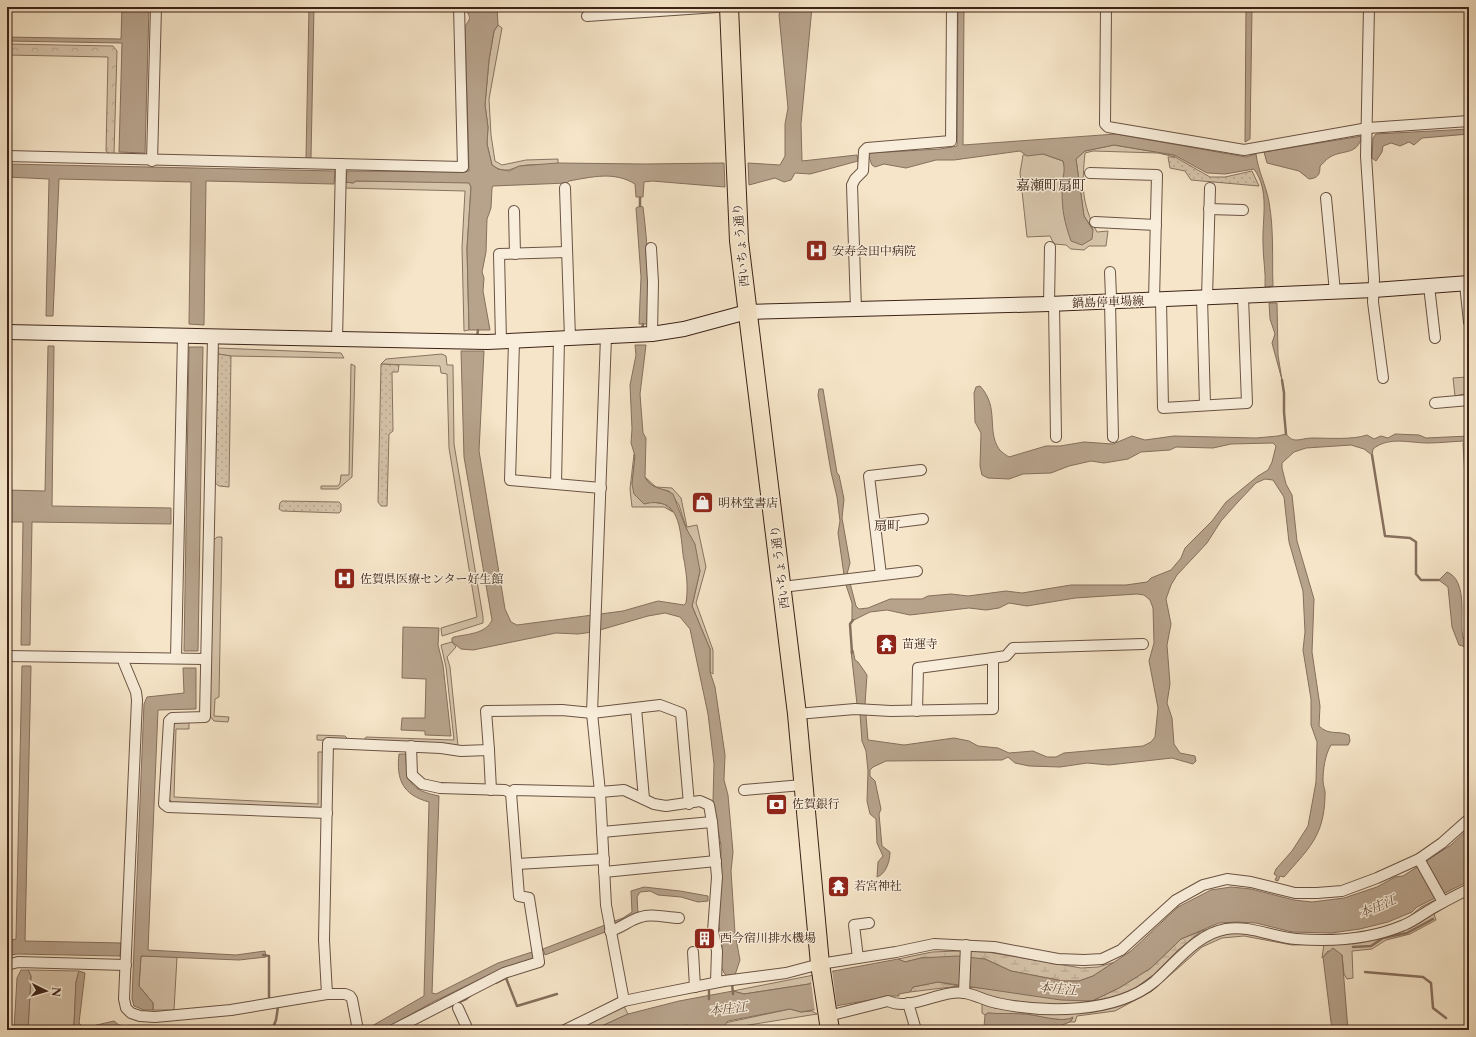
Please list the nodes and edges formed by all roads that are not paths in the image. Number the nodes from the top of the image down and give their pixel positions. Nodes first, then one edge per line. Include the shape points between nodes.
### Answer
1 (156, 7) edge
2 (459, 7) edge
3 (717, 7) edge
4 (729, 7) edge
5 (952, 7) edge
6 (1106, 7) edge
7 (1369, 7) edge
8 (587, 16) dead end
9 (1469, 122) edge
10 (1368, 128) junction
11 (7, 156) edge
12 (152, 161) junction
13 (341, 164) junction
14 (1090, 173) dead end
15 (565, 188) dead end
16 (1210, 188) dead end
17 (1326, 198) dead end
18 (1209, 209) junction
19 (514, 210) dead end
20 (1243, 210) dead end
21 (1095, 222) dead end
22 (1156, 225) junction
23 (1050, 247) dead end
24 (651, 248) dead end
25 (567, 252) junction
26 (515, 254) junction
27 (1110, 272) dead end
28 (1467, 284) edge
29 (1429, 286) junction
30 (1374, 290) junction
31 (1335, 292) junction
32 (1243, 296) junction
33 (1205, 298) junction
34 (1158, 300) junction
35 (1110, 302) junction
36 (1051, 304) junction
37 (856, 309) junction
38 (747, 312) junction
39 (1469, 322) edge
40 (7, 332) edge
41 (652, 334) junction
42 (183, 336) junction
43 (213, 337) junction
44 (606, 337) junction
45 (1435, 338) dead end
46 (565, 339) junction
47 (337, 340) junction
48 (508, 341) junction
49 (1383, 378) dead end
50 (1469, 400) edge
51 (1435, 403) dead end
52 (1205, 405) junction
53 (1056, 437) dead end
54 (1113, 437) dead end
55 (921, 470) dead end
56 (556, 483) junction
57 (601, 488) junction
58 (923, 519) dead end
59 (875, 525) junction
60 (917, 571) dead end
61 (881, 575) junction
62 (782, 587) junction
63 (1143, 644) dead end
64 (7, 656) edge
65 (124, 658) junction
66 (176, 658) junction
67 (993, 658) junction
68 (205, 659) junction
69 (636, 708) junction
70 (917, 711) junction
71 (592, 713) junction
72 (797, 714) junction
73 (412, 746) junction
74 (489, 750) junction
75 (802, 785) junction
76 (491, 790) junction
77 (744, 790) dead end
78 (600, 792) junction
79 (511, 793) junction
80 (644, 799) junction
81 (689, 804) junction
82 (327, 814) junction
83 (1469, 819) edge
84 (712, 822) junction
85 (602, 832) junction
86 (604, 859) junction
87 (1419, 859) junction
88 (716, 861) junction
89 (517, 864) junction
90 (604, 872) junction
91 (1469, 889) edge
92 (1443, 902) junction
93 (678, 918) dead end
94 (869, 923) dead end
95 (609, 927) junction
96 (966, 945) junction
97 (693, 952) dead end
98 (858, 958) junction
99 (820, 964) junction
100 (7, 965) edge
101 (126, 965) junction
102 (720, 982) junction
103 (695, 987) junction
104 (964, 993) junction
105 (327, 994) junction
106 (624, 1001) junction
107 (908, 1003) junction
108 (458, 1008) dead end
109 (829, 1023) edge
110 (358, 1030) edge
111 (393, 1030) edge
112 (468, 1030) edge
113 (564, 1030) edge
114 (916, 1030) edge

1 - 12 street
2 - 13 street via 463,167
3 - 8 street
4 - 38 highway, 西いちょう通り via 739,241
5 - 37 street via 951,142 867,148 864,151 863,171 852,185
6 - 10 street via 1105,124 1108,127 1244,150
7 - 10 street
9 - 10 street
10 - 30 street via 1366,156
11 - 12 street
12 - 13 street
13 - 47 street
14 - 22 street via 1157,175
15 - 25 street
16 - 18 street
17 - 31 street
18 - 20 street
18 - 33 street
19 - 26 street
21 - 22 street
22 - 34 street
23 - 36 street
24 - 41 street
25 - 26 street
25 - 46 street
26 - 48 street via 499,254
27 - 35 street
28 - 29 street, 鍋島停車場線
28 - 39 street
29 - 30 street, 鍋島停車場線
29 - 45 street
30 - 31 street, 鍋島停車場線
30 - 49 street via 1373,302
31 - 32 street, 鍋島停車場線
32 - 33 street, 鍋島停車場線
32 - 52 street via 1247,403
33 - 34 street, 鍋島停車場線
33 - 52 street
34 - 35 street, 鍋島停車場線
34 - 52 street via 1163,408
35 - 36 street, 鍋島停車場線
35 - 54 street
36 - 37 street, 鍋島停車場線
36 - 53 street
37 - 38 street, 鍋島停車場線
38 - 41 street, 鍋島停車場線 via 684,329
38 - 62 highway, 西いちょう通り
40 - 42 street, 鍋島停車場線
41 - 44 street, 鍋島停車場線
42 - 43 street, 鍋島停車場線
42 - 66 street
43 - 47 street, 鍋島停車場線
43 - 68 street
44 - 46 street, 鍋島停車場線
44 - 57 street
46 - 48 street, 鍋島停車場線
46 - 56 street
47 - 48 street, 鍋島停車場線
48 - 56 street via 510,480
50 - 51 street
55 - 59 street via 869,476
56 - 57 street
57 - 71 street
58 - 59 street
59 - 61 street
60 - 61 street
61 - 62 street
62 - 72 highway, 西いちょう通り
63 - 67 street via 1013,648 1006,656
64 - 65 street
65 - 66 street
65 - 101 street via 137,700
66 - 68 street
67 - 70 street via 918,668
67 - 70 street via 994,709
68 - 82 street via 205,717 172,718 169,721 164,804 168,807
69 - 71 street
69 - 80 street
69 - 81 street via 660,705 681,713
70 - 72 street via 855,709
71 - 74 street via 562,710 486,711
71 - 78 street
72 - 75 highway, 西いちょう通り
73 - 74 street via 461,751
73 - 76 street via 412,775 422,784 440,788
73 - 82 street via 328,743
74 - 76 street
75 - 77 street
75 - 99 highway, 西いちょう通り
76 - 79 street via 505,790
78 - 79 street via 514,790
78 - 80 street via 624,790
78 - 85 street
79 - 89 street
80 - 81 street via 666,806
81 - 84 street via 700,802 708,805
82 - 105 street via 324,940
83 - 87 street
84 - 85 street
84 - 88 street
85 - 86 street
86 - 89 street
86 - 90 street
87 - 92 street
87 - 96 street via 1342,891 1295,893 1227,879 1203,886 1176,900 1121,950 1102,958 1058,959 994,947
88 - 90 street
88 - 102 street via 713,931
89 - 111 street via 519,896 529,898 539,962 504,973
90 - 95 street
91 - 92 street
92 - 104 street via 1404,925 1367,937 1344,940 1294,938 1244,928 1225,929 1207,935 1152,983 1120,1001 1066,1010 996,1003
93 - 95 street via 643,916 628,922 620,929
94 - 98 street via 854,925
95 - 106 street
96 - 98 street via 934,944
96 - 104 street
97 - 103 street
98 - 99 street
99 - 102 street via 786,973
99 - 109 highway, 西いちょう通り
100 - 101 street via 18,962
101 - 105 street via 126,1008 140,1016 231,1010
102 - 103 street
103 - 106 street
104 - 107 street via 934,996
105 - 110 street via 350,996
106 - 113 street
107 - 109 street via 895,1004 888,1001
107 - 114 street
108 - 112 street

